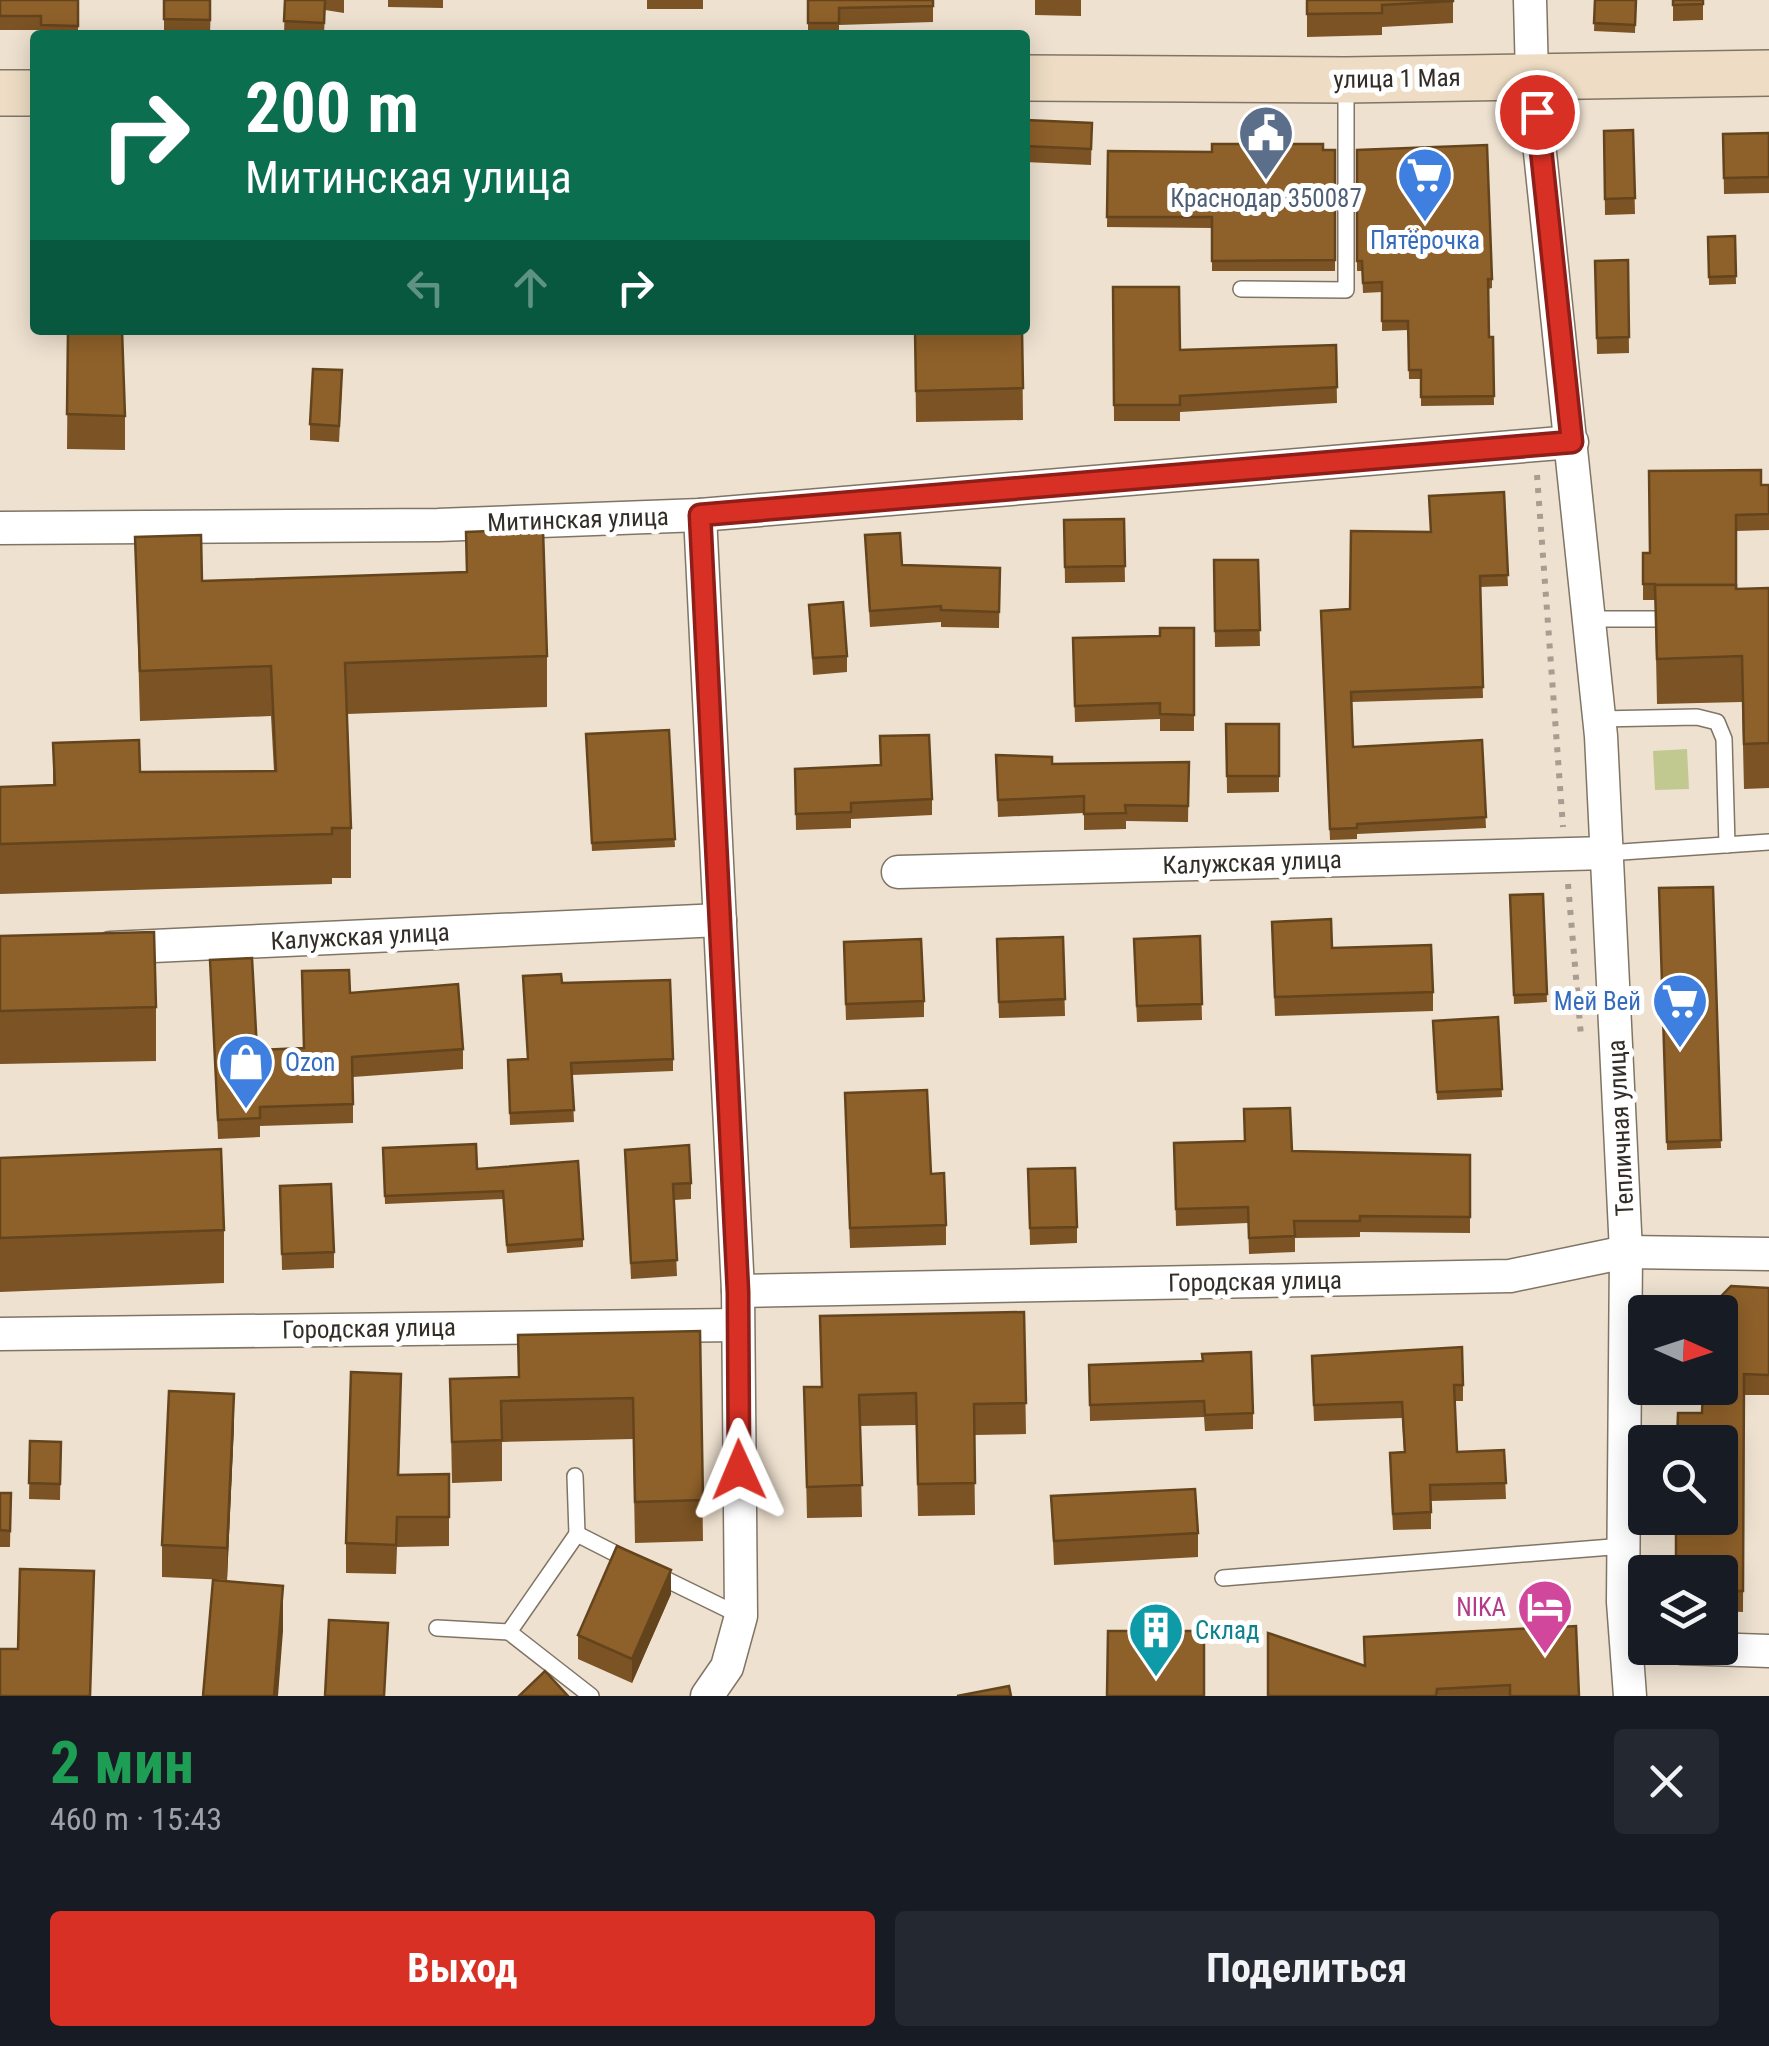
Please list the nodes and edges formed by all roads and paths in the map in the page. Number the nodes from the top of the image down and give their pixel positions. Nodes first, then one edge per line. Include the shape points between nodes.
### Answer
1 (1530, 0) edge
2 (1769, 72) edge
3 (1532, 76) junction
4 (1030, 78) edge
5 (1346, 80) junction
6 (30, 93) edge
7 (0, 94) edge
8 (1241, 290) dead end
9 (1571, 428) junction
10 (1535, 446) junction
11 (700, 515) junction
12 (0, 528) edge
13 (1591, 619) junction
14 (1690, 619) edge
15 (1599, 719) junction
16 (1769, 842) edge
17 (1727, 845) junction
18 (1606, 853) junction
19 (1566, 854) junction
20 (898, 872) dead end
21 (720, 920) junction
22 (78, 949) edge
23 (1582, 1046) dead end
24 (1626, 1252) junction
25 (1769, 1254) edge
26 (738, 1292) junction
27 (737, 1325) junction
28 (0, 1334) edge
29 (575, 1476) dead end
30 (577, 1534) junction
31 (1624, 1546) junction
32 (1223, 1578) dead end
33 (1628, 1579) edge
34 (741, 1616) junction
35 (437, 1628) dead end
36 (509, 1632) junction
37 (1738, 1651) edge
38 (1769, 1652) edge
39 (1634, 1665) edge
40 (591, 1696) edge
41 (707, 1696) edge
42 (1630, 1696) edge

1 - 3 street, Тепличная улица
2 - 3 street, улица 1 Мая
3 - 5 street, улица 1 Мая
3 - 9 street, Тепличная улица
4 - 5 street, улица 1 Мая
5 - 8 lane via 1346,290
6 - 7 street
9 - 10 street, Митинская улица
9 - 13 street, Тепличная улица
10 - 11 street, Митинская улица
10 - 19 path
11 - 12 street, Митинская улица via 438,525
11 - 21 street
13 - 14 lane
13 - 15 street, Тепличная улица
15 - 17 lane via 1698,716 1717,722 1724,739
15 - 18 street, Тепличная улица
16 - 17 lane
17 - 18 lane
18 - 19 street, Калужская улица
18 - 24 street, Тепличная улица
19 - 20 street, Калужская улица
19 - 23 path
21 - 22 street, Калужская улица
21 - 26 street
24 - 25 street, Городская улица
24 - 26 street, Городская улица via 1510,1276
24 - 31 street, Тепличная улица
26 - 27 street
27 - 28 street, Городская улица
27 - 34 street
29 - 30 lane
30 - 34 lane
30 - 36 lane
31 - 32 lane
31 - 33 street, Тепличная улица
34 - 41 street via 726,1667
35 - 36 lane
36 - 40 lane
37 - 38 street
39 - 42 street, Тепличная улица

